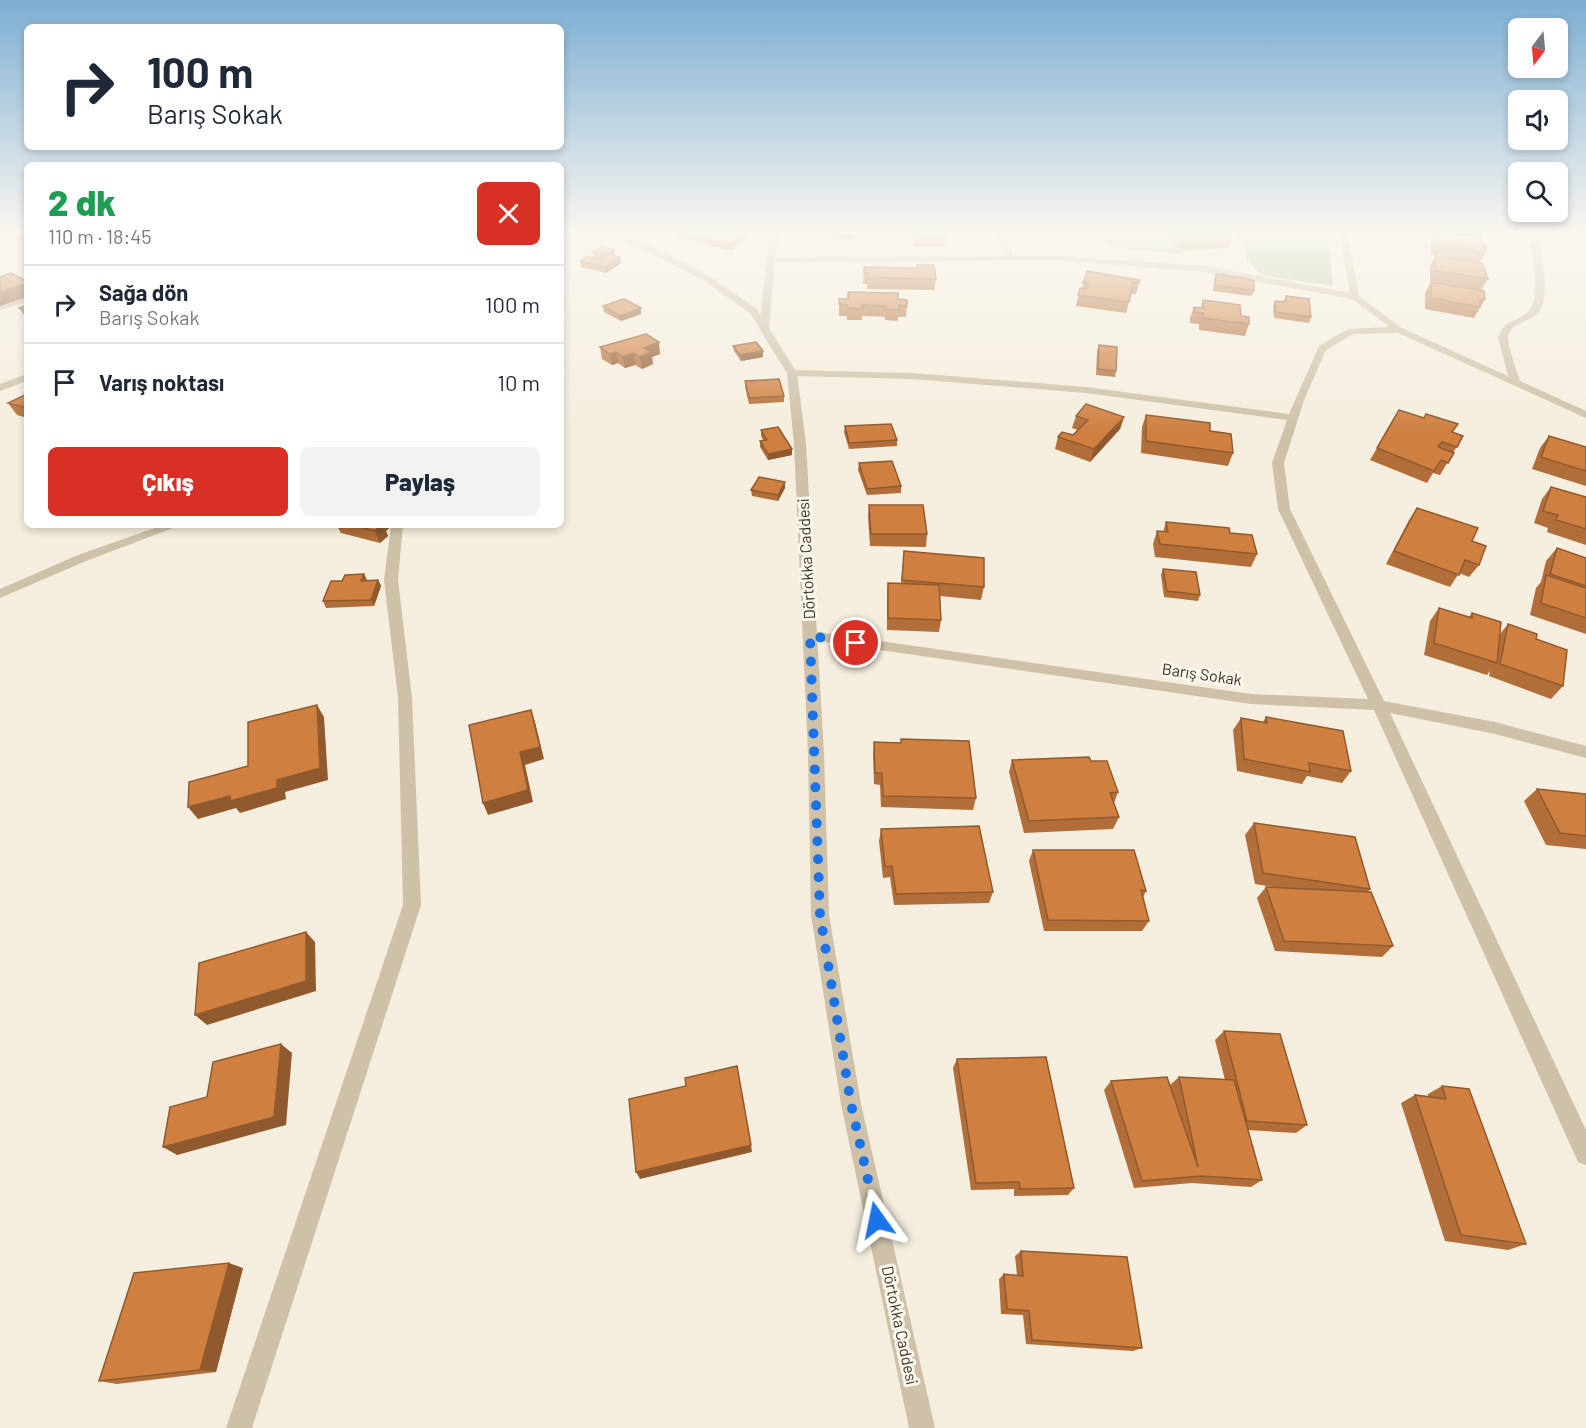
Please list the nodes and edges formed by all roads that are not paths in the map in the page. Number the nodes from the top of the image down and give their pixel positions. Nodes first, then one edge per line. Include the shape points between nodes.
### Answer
1 (735, 298) edge
2 (767, 298) edge
3 (1356, 298) edge
4 (1540, 298) edge
5 (24, 300) edge
6 (0, 307) edge
7 (764, 328) junction
8 (1399, 330) junction
9 (792, 374) junction
10 (24, 377) edge
11 (1515, 382) junction
12 (0, 388) edge
13 (1586, 415) edge
14 (1293, 418) junction
15 (167, 528) edge
16 (397, 528) edge
17 (0, 594) edge
18 (810, 636) junction
19 (1378, 705) junction
20 (1586, 752) edge
21 (1586, 1154) edge
22 (239, 1428) edge
23 (922, 1428) edge

1 - 7 street, Dörtokka Caddesi via 754,311
2 - 7 street
3 - 8 street
4 - 11 street via 1536,310 1508,326 1503,337
5 - 6 street
7 - 9 street, Dörtokka Caddesi
8 - 11 street
8 - 14 street via 1350,332 1322,348
9 - 14 street via 912,376 1086,390
9 - 18 street, Dörtokka Caddesi via 800,444
10 - 12 street
11 - 13 street
14 - 19 street via 1278,463 1284,509
15 - 17 street via 82,558
16 - 22 street via 391,580 405,698 412,905
18 - 19 street, Barış Sokak via 1251,699
18 - 23 street, Dörtokka Caddesi via 820,915 851,1104
19 - 20 street, Barış Sokak via 1495,728
19 - 21 street

